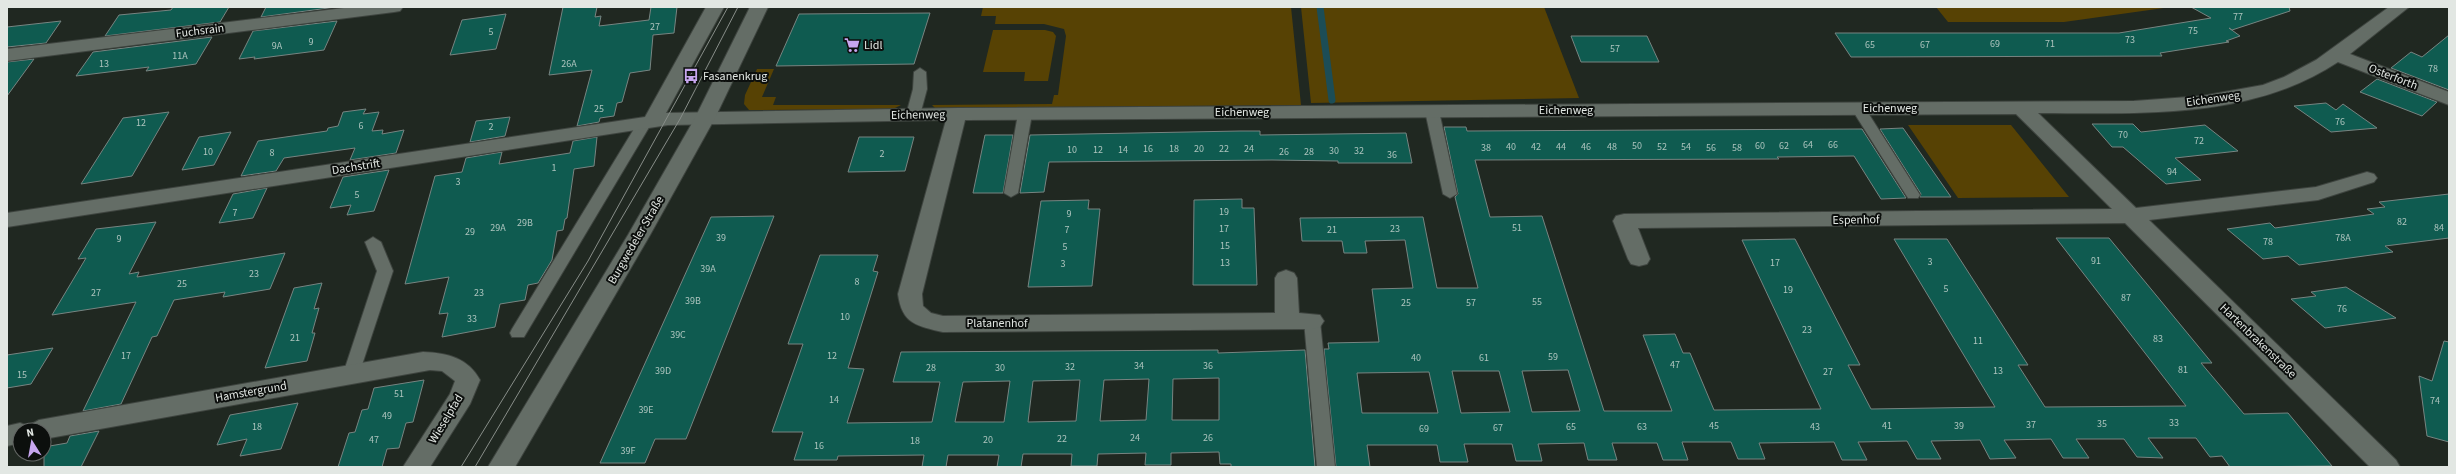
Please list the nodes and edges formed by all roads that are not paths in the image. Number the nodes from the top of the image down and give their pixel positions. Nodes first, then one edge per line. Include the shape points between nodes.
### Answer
1 (394, 7) edge
2 (715, 7) edge
3 (759, 7) edge
4 (2400, 7) edge
5 (7, 55) edge
6 (2337, 55) junction
7 (920, 72) dead end
8 (2449, 99) edge
9 (1858, 108) junction
10 (2020, 108) junction
11 (1432, 112) junction
12 (957, 114) junction
13 (1025, 114) junction
14 (913, 115) junction
15 (705, 118) junction
16 (647, 123) junction
17 (2367, 178) dead end
18 (1010, 193) dead end
19 (1450, 194) dead end
20 (1913, 194) dead end
21 (2130, 216) junction
22 (7, 220) edge
23 (373, 242) dead end
24 (1639, 259) dead end
25 (1286, 278) dead end
26 (1287, 320) junction
27 (1312, 320) joint
28 (518, 334) dead end
29 (462, 369) joint
30 (352, 374) junction
31 (52, 428) edge
32 (416, 467) edge
33 (502, 467) edge
34 (1326, 467) edge
35 (2387, 467) edge

1 - 5 street, Fuchsrain
2 - 16 street
3 - 15 street, Burgwedeler Straße
4 - 6 street, Eichenweg
6 - 8 street, Osterforth
6 - 10 street, Eichenweg via 2311,72 2280,86 2241,95 2191,103 2134,107
7 - 14 lane via 920,89
9 - 10 street, Eichenweg
9 - 11 street, Eichenweg
9 - 20 lane
10 - 21 street, Hartenbrakenstraße
11 - 13 street, Eichenweg
11 - 19 lane
12 - 13 street, Eichenweg
12 - 14 street, Eichenweg
12 - 26 street, Platanenhof via 910,294 912,309 923,319 942,324
13 - 18 lane
14 - 15 street, Eichenweg
15 - 16 street, Dachstrift via 668,119
15 - 33 street, Burgwedeler Straße
16 - 22 street, Dachstrift
16 - 28 lane
17 - 21 street via 2318,193
21 - 24 street, Espenhof via 1624,221
21 - 35 street, Hartenbrakenstraße
23 - 30 lane via 385,271
25 - 26 street
26 - 27 street, Platanenhof
27 - 34 lane
29 - 30 street, Hamstergrund via 444,361 423,361
29 - 32 street, Wieselpfad via 468,380 461,397
30 - 31 street, Hamstergrund

